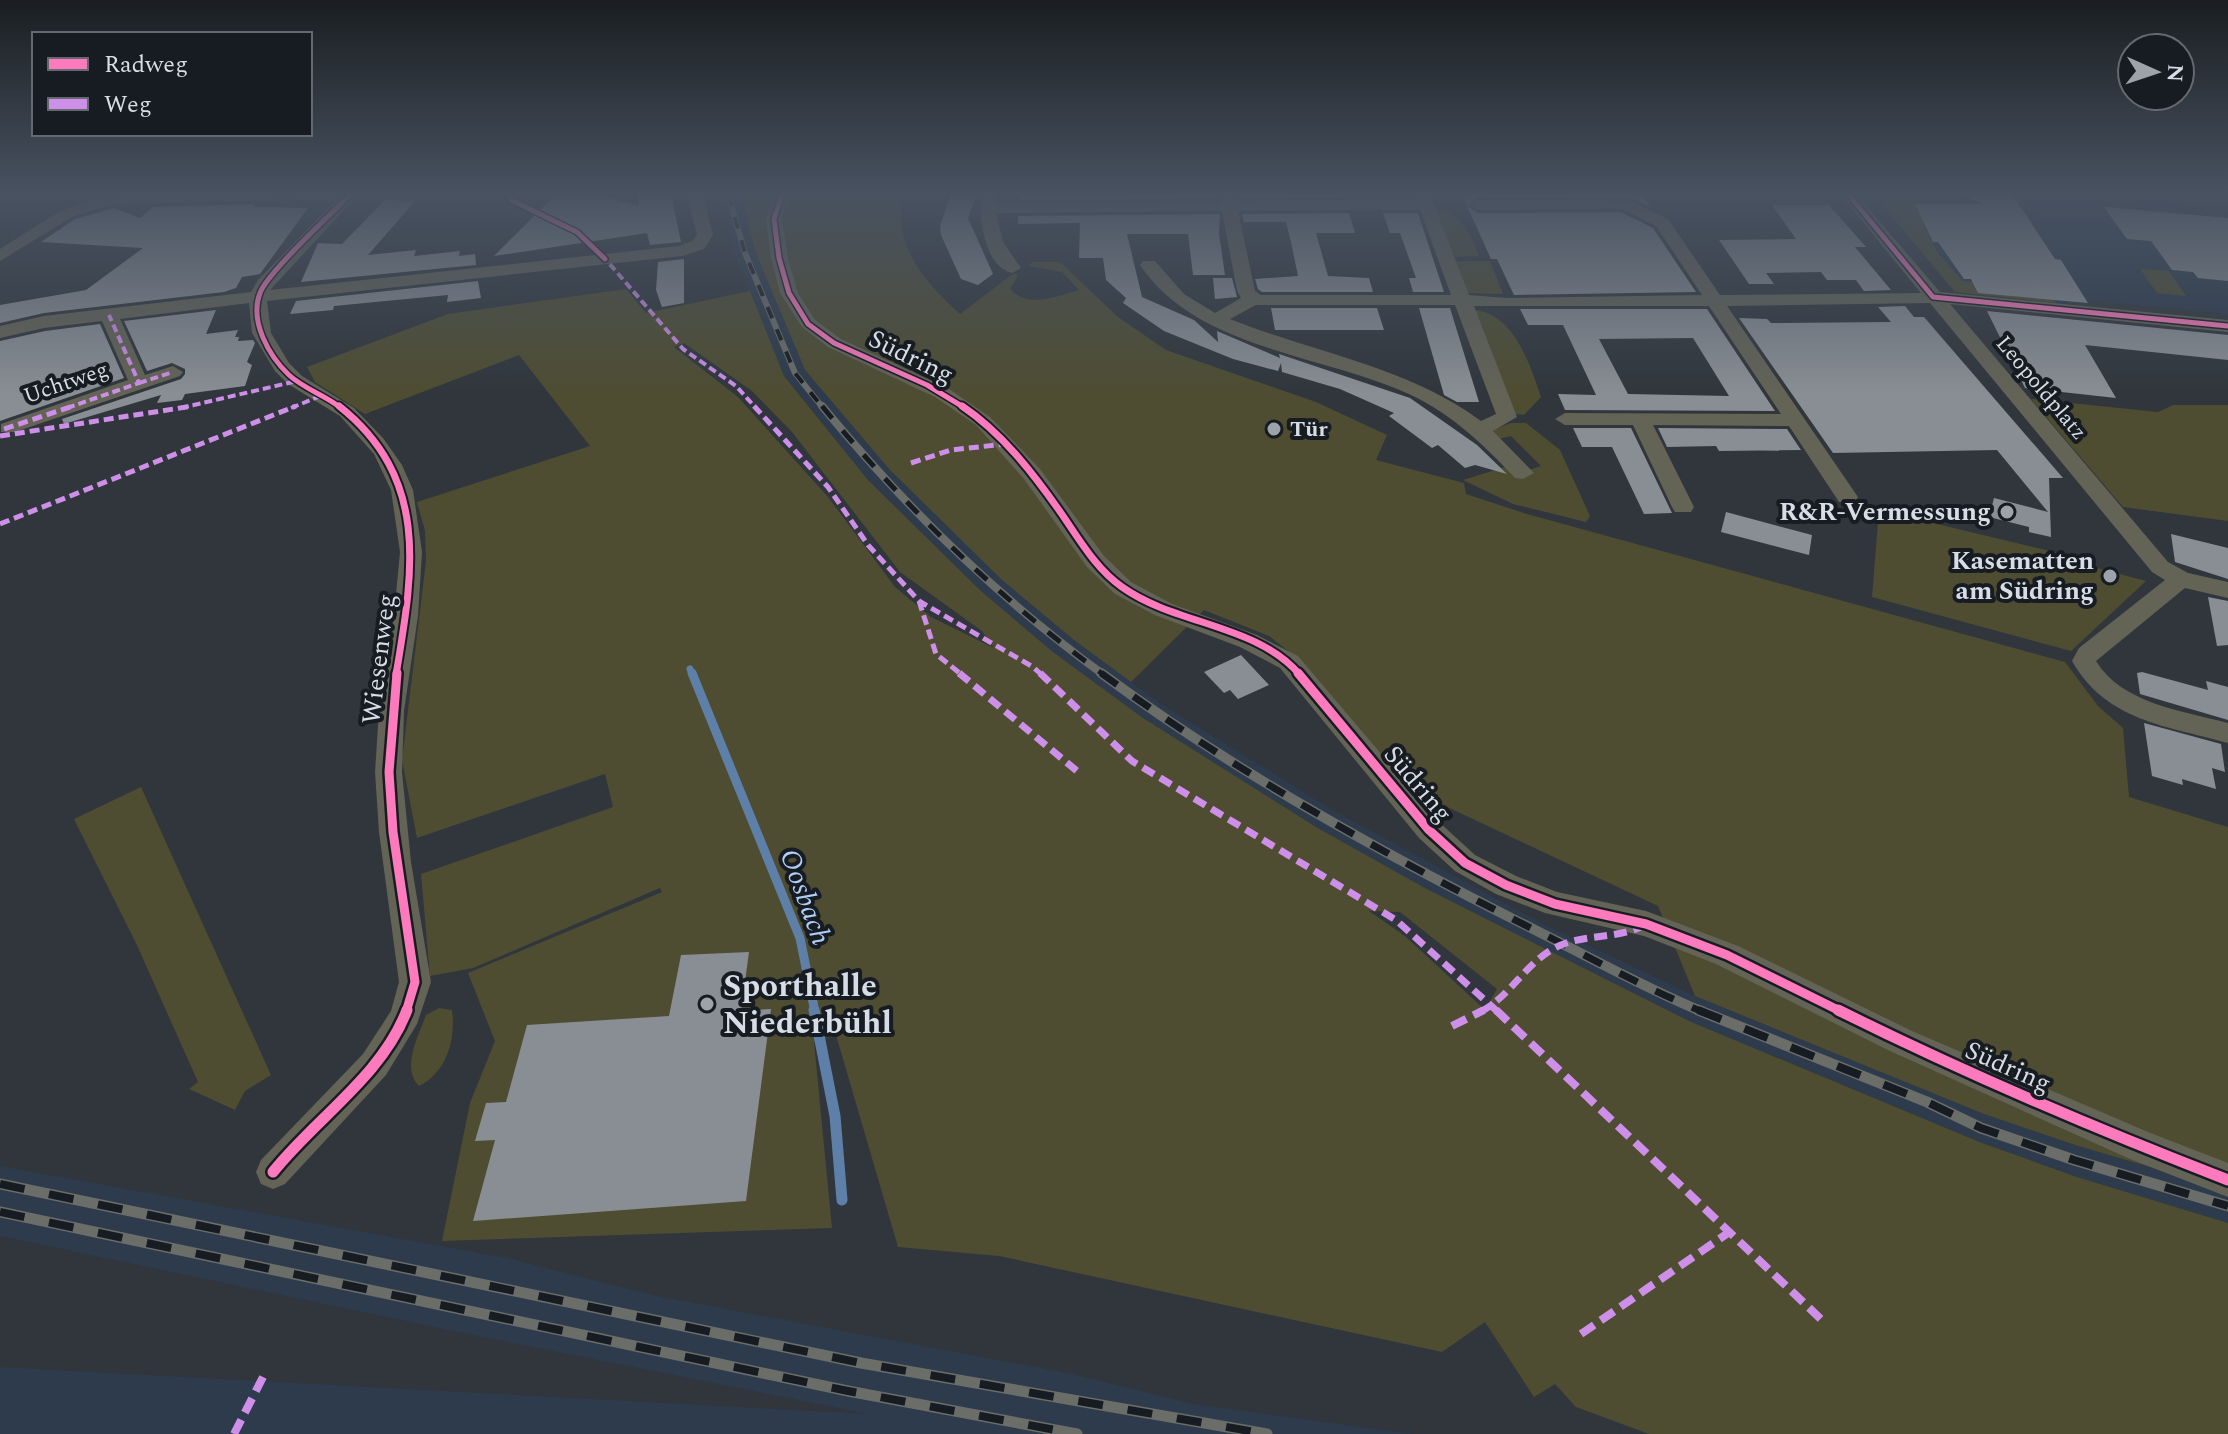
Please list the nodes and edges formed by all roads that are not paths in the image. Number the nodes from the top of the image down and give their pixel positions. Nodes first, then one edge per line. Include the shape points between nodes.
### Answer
1 (286, 261) edge
2 (589, 261) edge
3 (780, 261) edge
4 (1007, 261) edge
5 (1240, 261) edge
6 (1449, 261) edge
7 (1688, 261) edge
8 (1903, 261) edge
9 (1149, 265) dead end
10 (1012, 268) dead end
11 (1933, 297) junction
12 (257, 299) junction
13 (1253, 299) junction
14 (1713, 299) junction
15 (1464, 300) junction
16 (109, 315) junction
17 (1215, 320) junction
18 (2228, 326) edge
19 (0, 332) edge
20 (173, 372) dead end
21 (139, 383) junction
22 (1565, 419) dead end
23 (1794, 420) junction
24 (1641, 421) junction
25 (8, 428) dead end
26 (1479, 429) junction
27 (1523, 473) dead end
28 (1847, 497) dead end
29 (1683, 507) dead end
30 (2175, 576) junction
31 (2228, 590) edge
32 (2228, 733) edge
33 (273, 1172) dead end
34 (2228, 1180) edge

1 - 12 street
2 - 12 street
3 - 34 street, Südring via 792,300 817,332 926,384 983,422 1022,461 1119,586 1150,606 1268,648 1289,662 1429,830 1465,863 1555,904 1646,924 1727,955 1901,1041
4 - 10 street
5 - 13 street via 1246,291
6 - 15 street
7 - 14 street
8 - 11 street, Leopoldplatz
9 - 17 street via 1178,299
11 - 14 street
11 - 18 street
11 - 30 street, Leopoldplatz via 2142,547
12 - 16 street
12 - 33 street, Wiesenweg via 262,335 290,375 337,403 385,456 401,487 411,558 389,739 389,808 415,982 411,1001 362,1082 292,1145
13 - 15 street
13 - 17 street
14 - 15 street
14 - 23 street
15 - 26 street via 1507,417
16 - 19 street
16 - 21 street, Uchtweg
17 - 26 street via 1381,376
20 - 21 street, Uchtweg
21 - 25 street, Uchtweg
22 - 24 street
23 - 24 street
23 - 28 street
24 - 29 street
26 - 27 street
30 - 31 street
30 - 32 street via 2084,661 2107,692 2125,702

